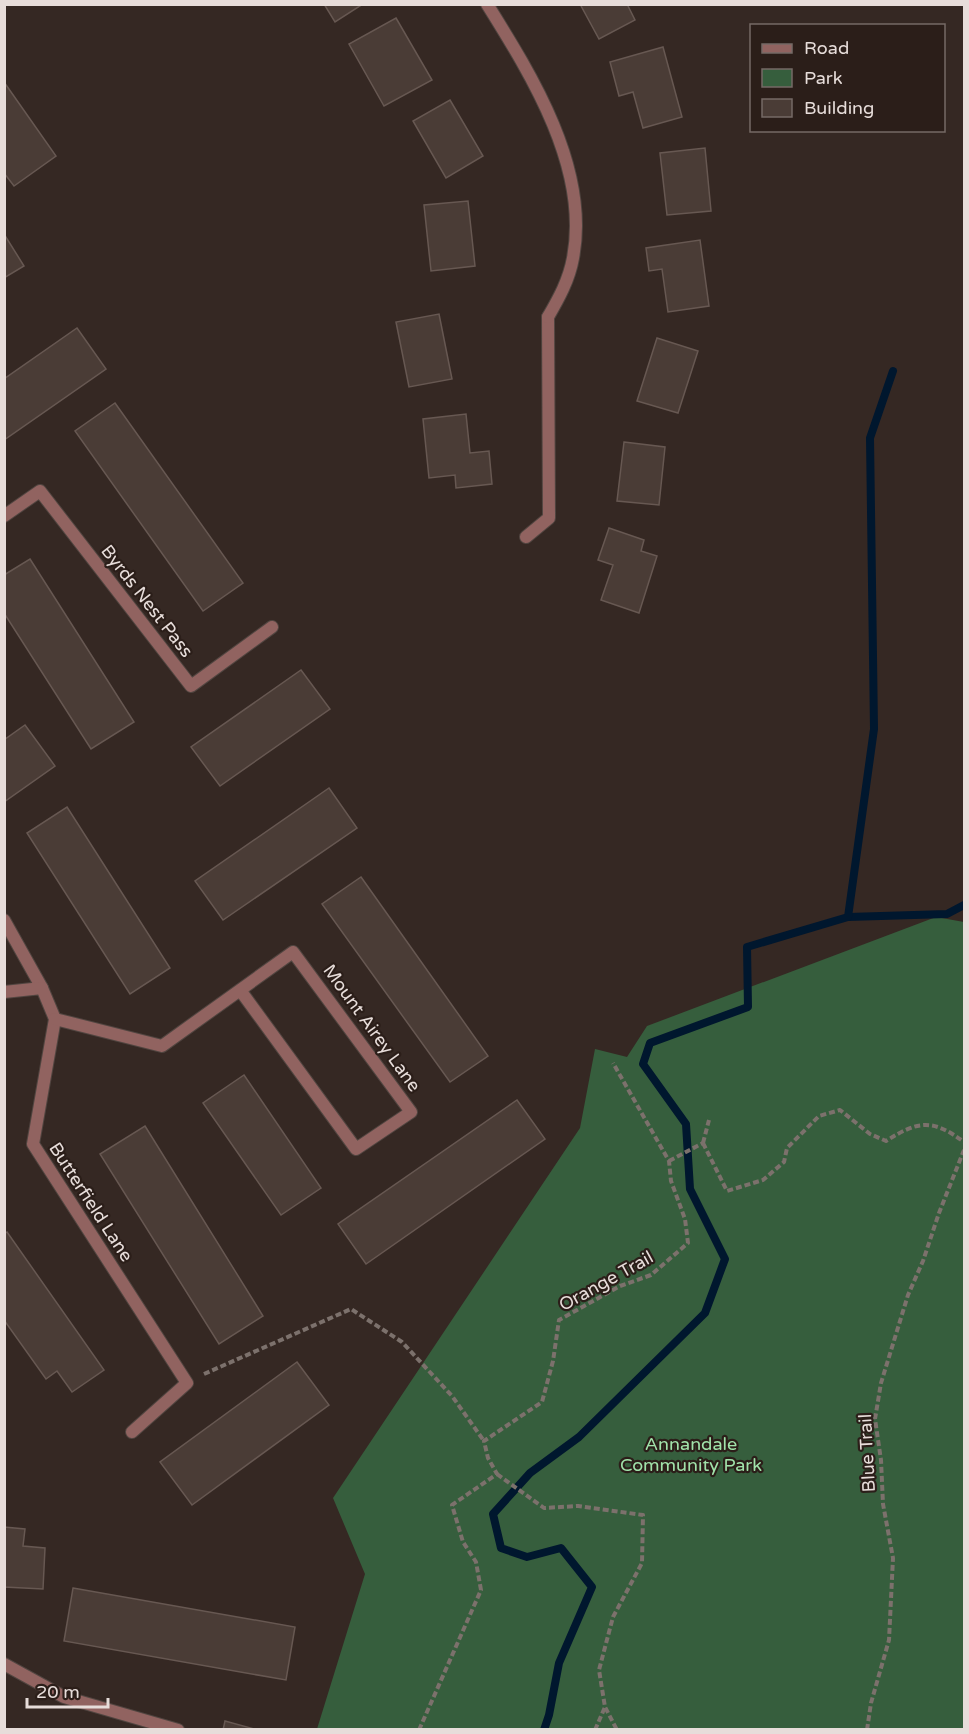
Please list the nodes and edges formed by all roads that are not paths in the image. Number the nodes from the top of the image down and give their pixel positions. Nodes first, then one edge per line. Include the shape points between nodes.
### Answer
1 (487, 4) edge
2 (4, 516) edge
3 (526, 537) dead end
4 (272, 627) dead end
5 (4, 920) edge
6 (42, 988) junction
7 (240, 990) junction
8 (4, 992) edge
9 (55, 1019) junction
10 (132, 1432) dead end
11 (4, 1664) edge
12 (178, 1730) edge

1 - 3 street via 540,92 558,135 571,183 576,230 564,289 548,316 549,518
2 - 4 street, Byrds Nest Pass via 40,491 191,686
5 - 6 street
6 - 8 street
6 - 9 street
7 - 7 street, Mount Airey Lane via 294,952 411,1112 356,1149
7 - 9 street, Mount Airey Lane via 162,1046
9 - 10 street, Butterfield Lane via 33,1144 187,1383
11 - 12 street via 64,1697

